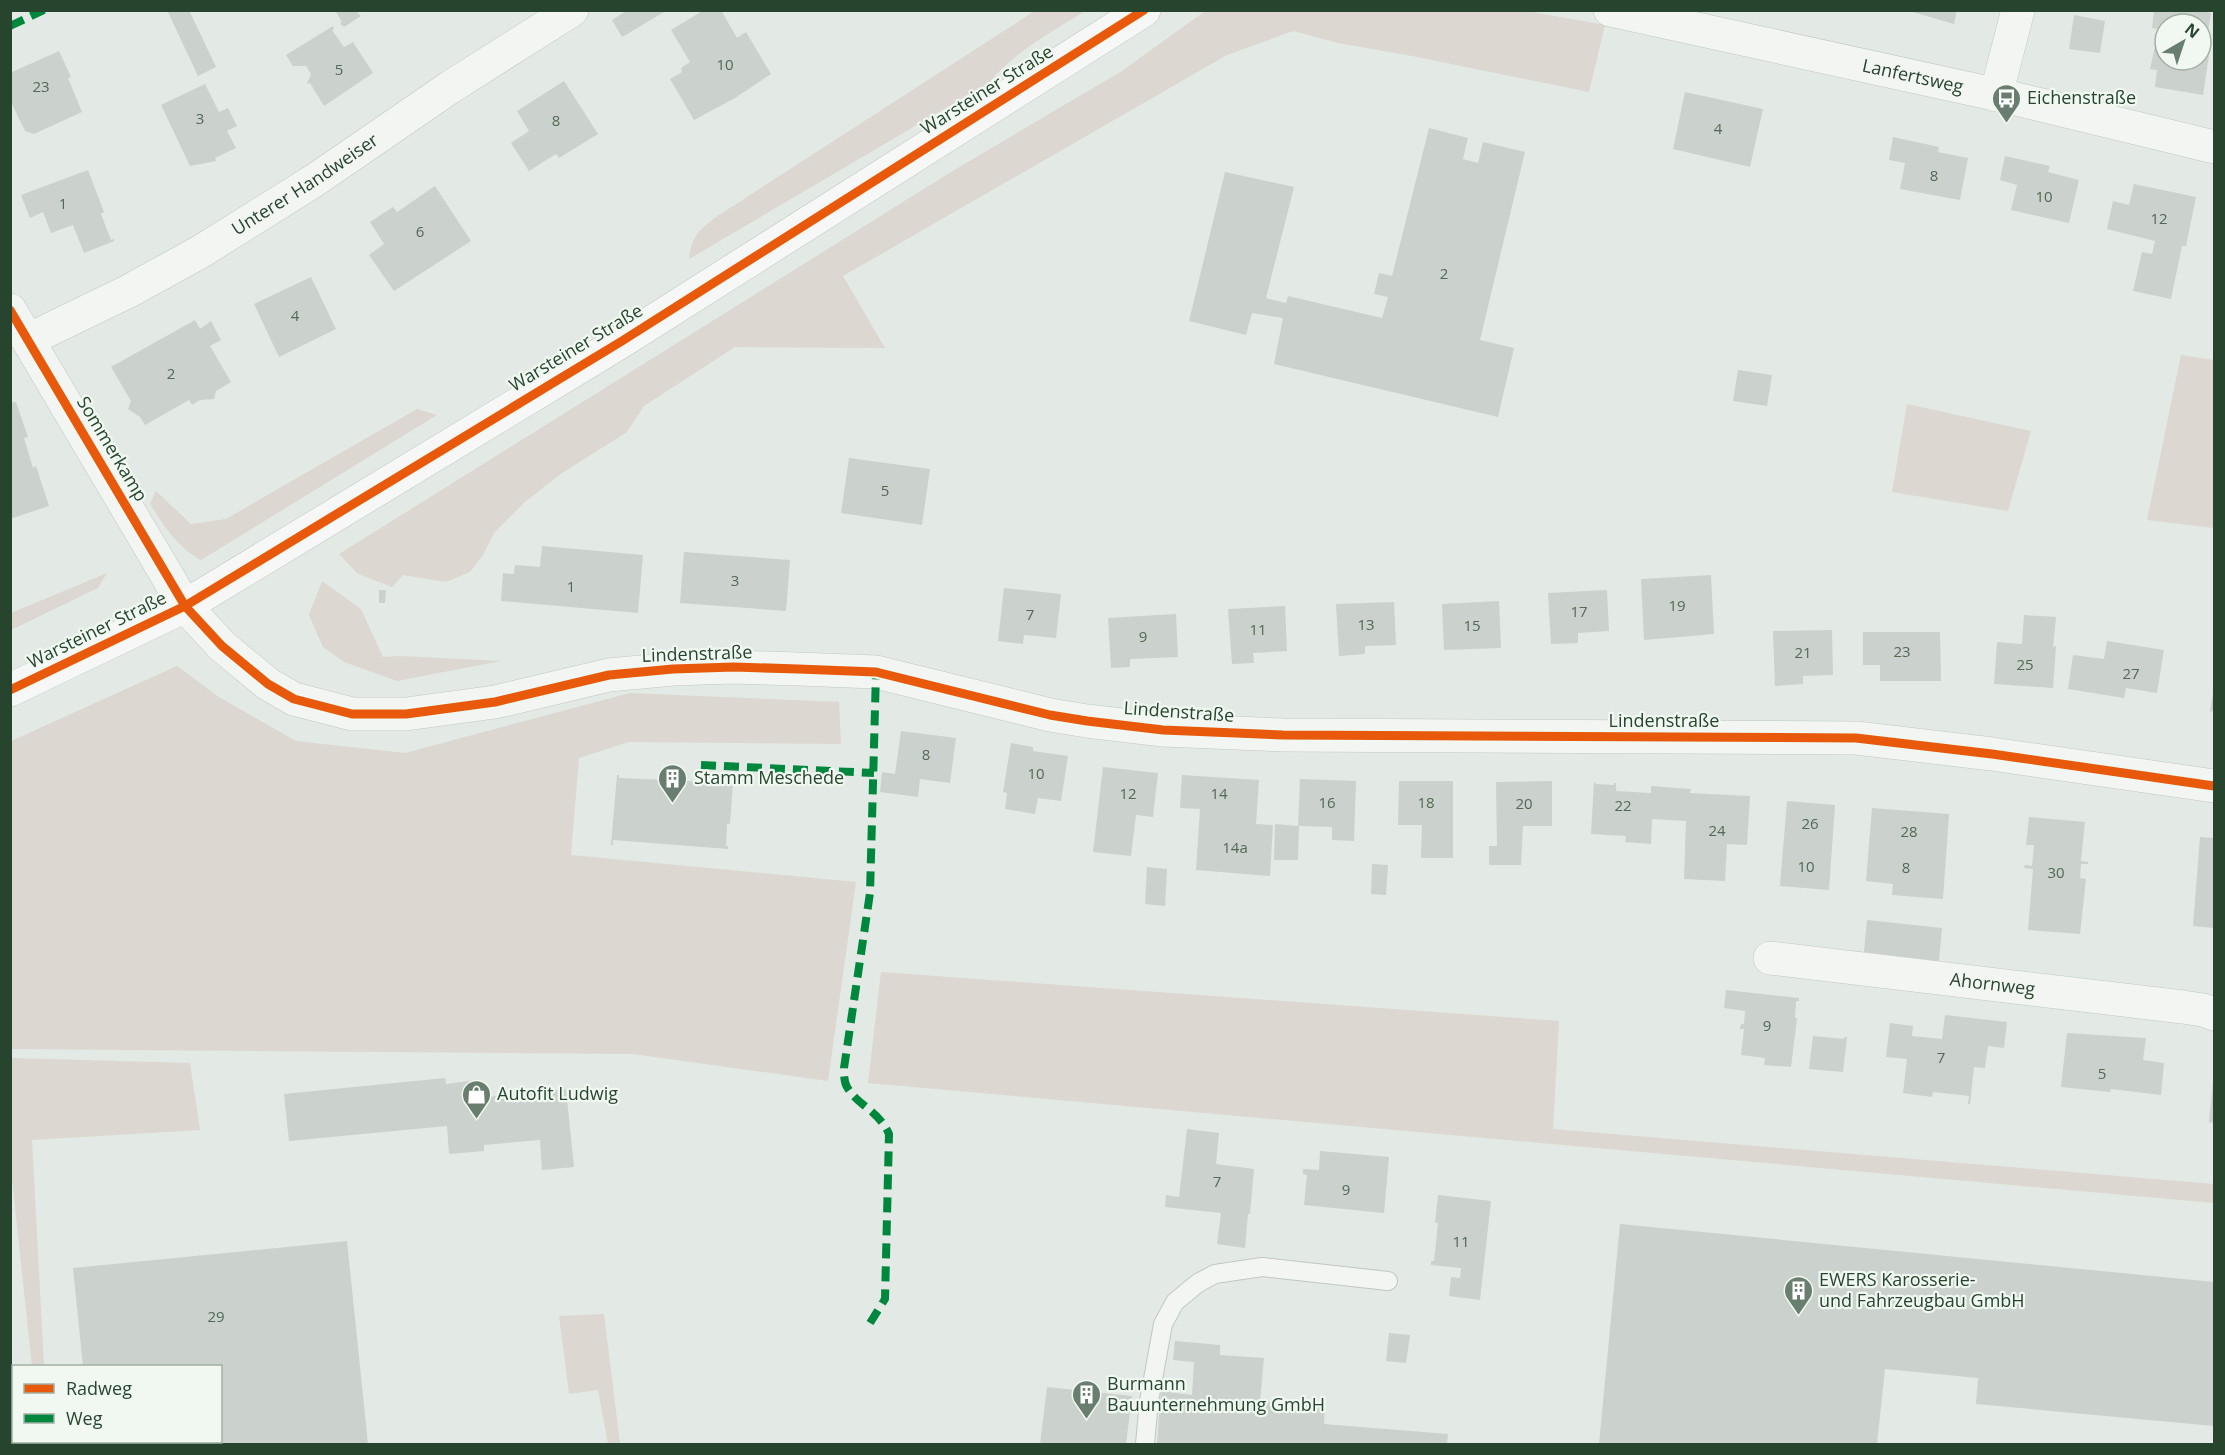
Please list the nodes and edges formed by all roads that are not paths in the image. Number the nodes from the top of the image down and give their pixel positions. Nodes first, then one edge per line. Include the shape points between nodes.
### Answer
1 (572, 10) edge
2 (1144, 10) edge
3 (1610, 10) edge
4 (2018, 10) edge
5 (1996, 95) junction
6 (2214, 147) edge
7 (10, 310) edge
8 (28, 340) junction
9 (185, 606) junction
10 (10, 690) edge
11 (2214, 786) edge
12 (1770, 958) dead end
13 (2214, 1014) edge
14 (1388, 1281) dead end
15 (1145, 1444) edge

1 - 8 street, Unterer Handweiser via 200,252
2 - 9 main road, Warsteiner Straße via 622,340
3 - 5 street, Lanfertsweg
4 - 5 street
5 - 6 street, Lanfertsweg
7 - 8 street, Sommerkamp
8 - 9 street, Sommerkamp
9 - 10 main road, Warsteiner Straße
9 - 11 street, Lindenstraße via 222,646 268,684 294,699 352,714 406,714 495,702 609,675 673,669 876,672 1050,715 1163,730 1283,735 1856,738
12 - 13 street, Ahornweg via 2172,1005
14 - 15 lane via 1262,1267 1215,1274 1198,1283 1175,1302 1163,1324

